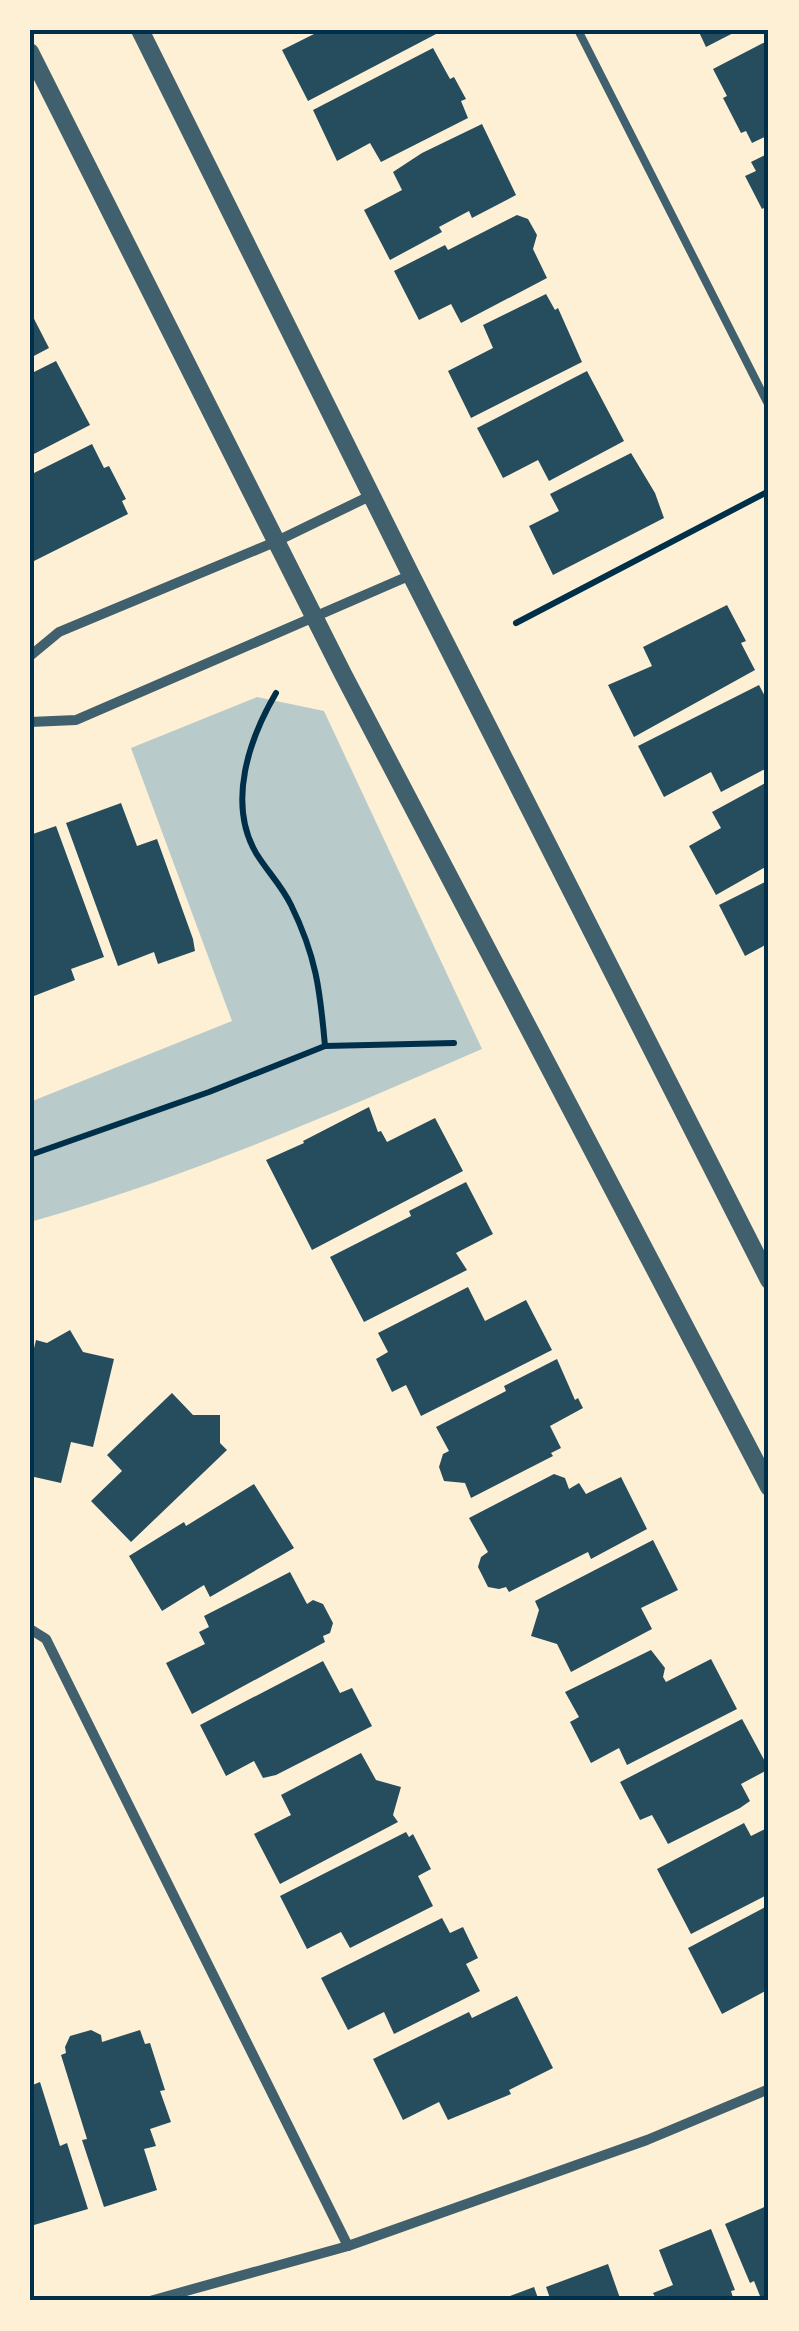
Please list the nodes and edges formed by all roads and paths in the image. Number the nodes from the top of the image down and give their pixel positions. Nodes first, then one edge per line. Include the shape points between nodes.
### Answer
1 (140, 30) edge
2 (578, 30) edge
3 (30, 52) edge
4 (769, 406) edge
5 (769, 491) edge
6 (372, 496) junction
7 (275, 542) junction
8 (411, 575) junction
9 (313, 616) junction
10 (516, 623) dead end
11 (30, 656) edge
12 (276, 693) dead end
13 (30, 722) edge
14 (454, 1043) dead end
15 (326, 1046) junction
16 (30, 1156) edge
17 (769, 1280) edge
18 (769, 1487) edge
19 (30, 1629) edge
20 (769, 2088) edge
21 (348, 2246) junction
22 (150, 2301) edge

1 - 6 street
2 - 4 lane
3 - 7 street
5 - 10 path
6 - 7 street
6 - 8 street
7 - 9 street
7 - 11 street via 59,632
8 - 9 street
8 - 17 street
9 - 13 street via 76,720
9 - 18 street
12 - 15 path via 242,780 243,812 254,850 307,942 319,978
14 - 15 path
15 - 16 path
19 - 21 street via 46,1639
20 - 21 street via 647,2140
21 - 22 street

